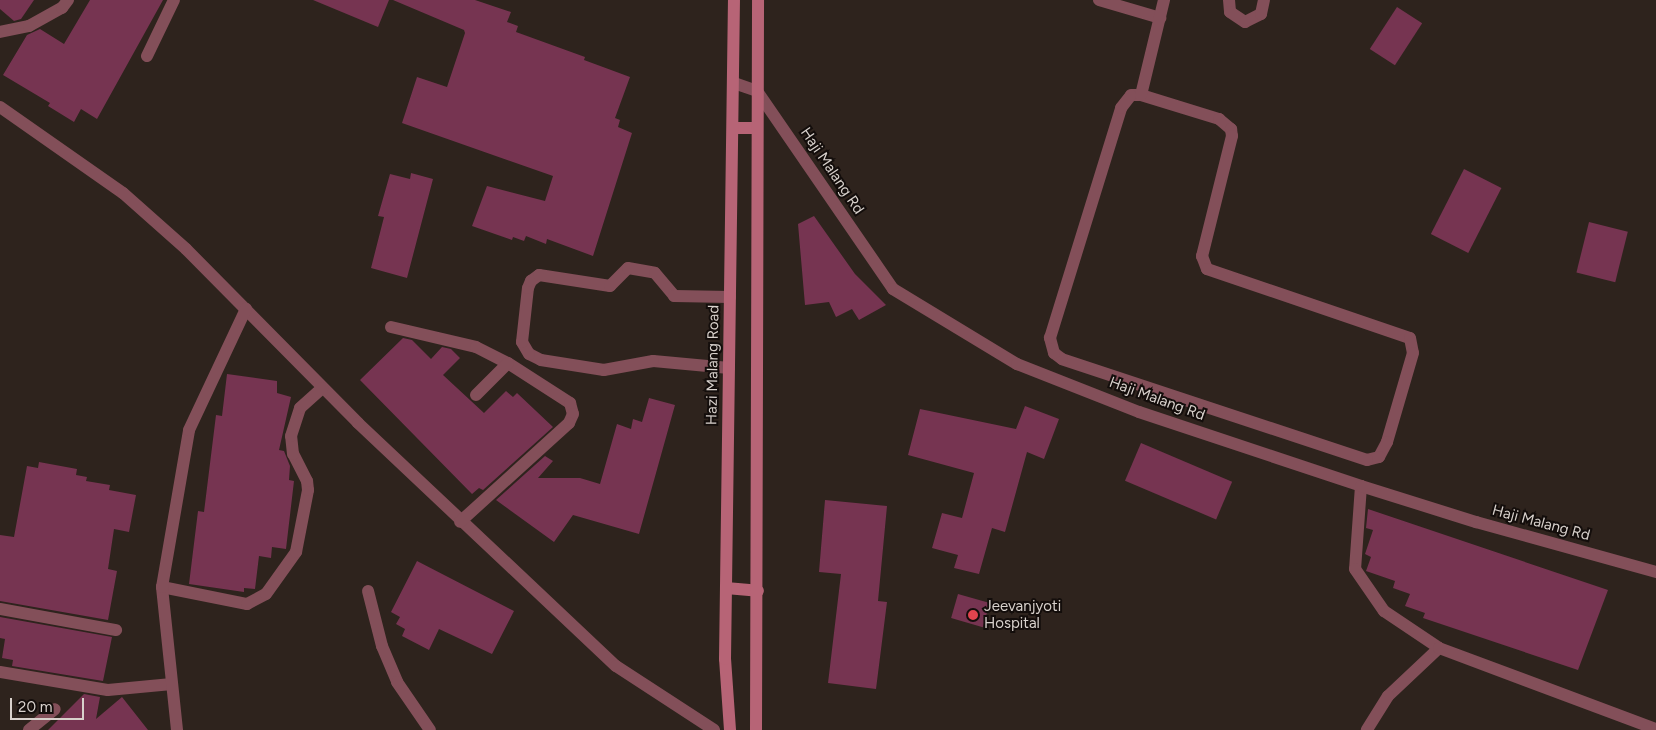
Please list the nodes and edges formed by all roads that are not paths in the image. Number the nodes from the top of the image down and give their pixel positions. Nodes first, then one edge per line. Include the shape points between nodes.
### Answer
1 (68, 0) edge
2 (174, 0) edge
3 (734, 0) edge
4 (758, 0) edge
5 (1099, 0) edge
6 (1164, 0) edge
7 (1229, 0) edge
8 (1264, 0) edge
9 (1160, 18) junction
10 (0, 32) edge
11 (147, 56) dead end
12 (734, 83) junction
13 (757, 91) junction
14 (1141, 95) junction
15 (0, 107) edge
16 (733, 128) junction
17 (756, 128) junction
18 (730, 297) junction
19 (246, 309) junction
20 (391, 327) dead end
21 (508, 363) junction
22 (729, 368) junction
23 (322, 388) junction
24 (476, 395) dead end
25 (1361, 486) junction
26 (460, 522) junction
27 (1656, 572) edge
28 (162, 587) junction
29 (726, 588) junction
30 (758, 590) junction
31 (368, 591) dead end
32 (0, 610) edge
33 (116, 630) dead end
34 (1439, 648) junction
35 (0, 672) edge
36 (172, 684) junction
37 (55, 709) dead end
38 (29, 730) edge
39 (177, 730) edge
40 (430, 730) edge
41 (714, 730) edge
42 (730, 730) edge
43 (756, 730) edge
44 (1366, 730) edge
45 (1656, 730) edge

1 - 10 street via 62,8 29,26
2 - 11 street
3 - 12 main road, Hazi Malang Road
4 - 13 main road
5 - 9 street
6 - 9 street
7 - 8 street via 1230,12 1245,22 1261,14
9 - 14 street
12 - 13 street
12 - 16 main road, Hazi Malang Road
13 - 17 main road
13 - 25 street, Haji Malang Rd via 893,289 1017,364 1140,412
14 - 14 street via 1131,95 1121,108 1050,338 1051,347 1062,359 1367,460 1379,457 1387,442 1413,353 1410,338 1207,269 1202,256 1232,136 1231,129 1219,119
15 - 19 street via 123,193
16 - 17 main road
16 - 18 main road, Hazi Malang Road
17 - 30 main road
18 - 22 main road, Hazi Malang Road
18 - 22 street via 674,296 655,274 628,268 610,286 539,275 528,288 522,342 529,354 542,360 604,370 652,360
19 - 23 street
19 - 28 street via 189,430
20 - 21 street via 476,347
21 - 24 street
21 - 26 street via 570,403 573,414 561,432
22 - 29 main road, Hazi Malang Road
23 - 26 street
23 - 28 street via 300,408 291,436 294,454 308,490 296,552 266,594 247,604
25 - 27 street, Haji Malang Rd
25 - 34 street via 1355,569 1384,611
26 - 41 street via 616,666
28 - 36 street
29 - 30 main road
29 - 42 main road, Hazi Malang Road via 725,659
30 - 43 main road
31 - 40 street via 382,646 397,682
32 - 33 street
34 - 44 street via 1388,696
34 - 45 street
35 - 36 street via 108,690
36 - 39 street
37 - 38 street

